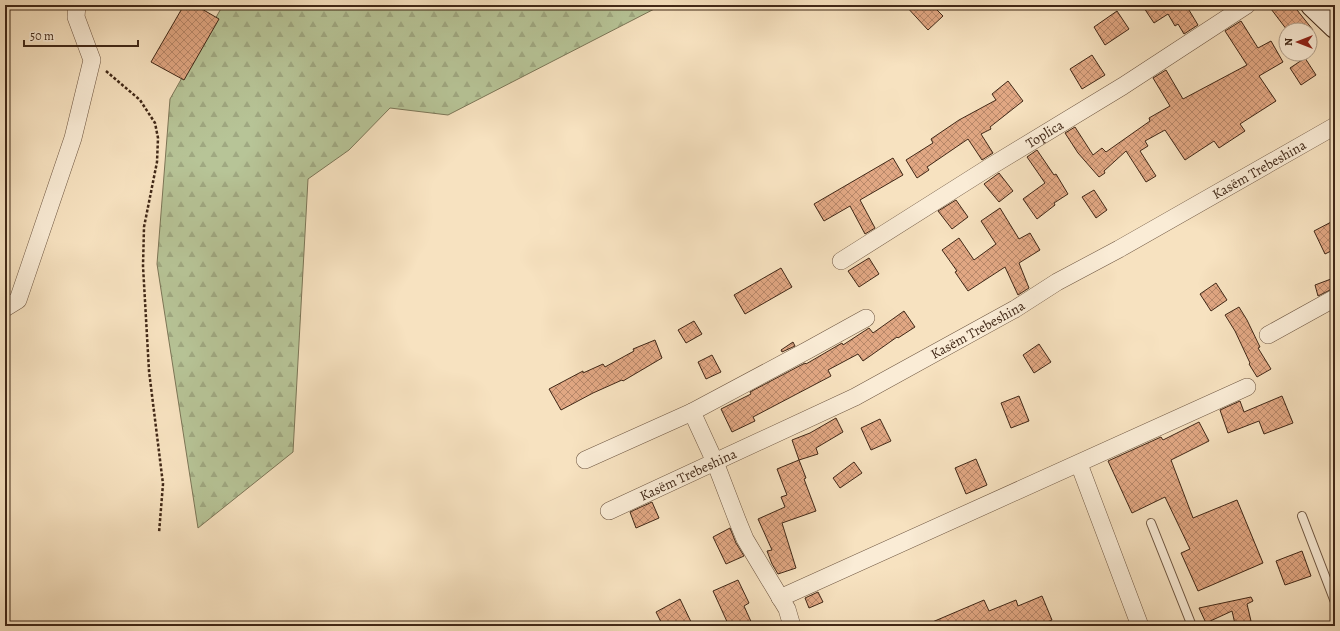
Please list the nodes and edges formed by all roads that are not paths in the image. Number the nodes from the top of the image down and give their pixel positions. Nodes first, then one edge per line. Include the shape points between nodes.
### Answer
1 (77, 5) edge
2 (1246, 5) edge
3 (1312, 5) edge
4 (1335, 27) edge
5 (1335, 126) edge
6 (841, 261) dead end
7 (1335, 298) edge
8 (5, 308) edge
9 (866, 318) dead end
10 (1268, 335) dead end
11 (1247, 386) dead end
12 (692, 412) junction
13 (585, 460) dead end
14 (715, 462) junction
15 (1079, 464) junction
16 (609, 511) dead end
17 (1302, 516) dead end
18 (1151, 523) dead end
19 (780, 598) junction
20 (1335, 602) edge
21 (792, 626) edge
22 (1140, 626) edge
23 (1192, 626) edge

1 - 8 street via 76,17 92,60 73,138 18,300
2 - 6 street, Toplica via 1123,86
3 - 4 street
5 - 14 street, Kasëm Trebeshina via 855,397
7 - 10 street
9 - 12 street
11 - 15 street
12 - 13 street
12 - 14 street
14 - 16 street, Kasëm Trebeshina
14 - 19 street via 745,539
15 - 19 street
15 - 22 street
17 - 20 lane
18 - 23 lane
19 - 21 street via 787,609

